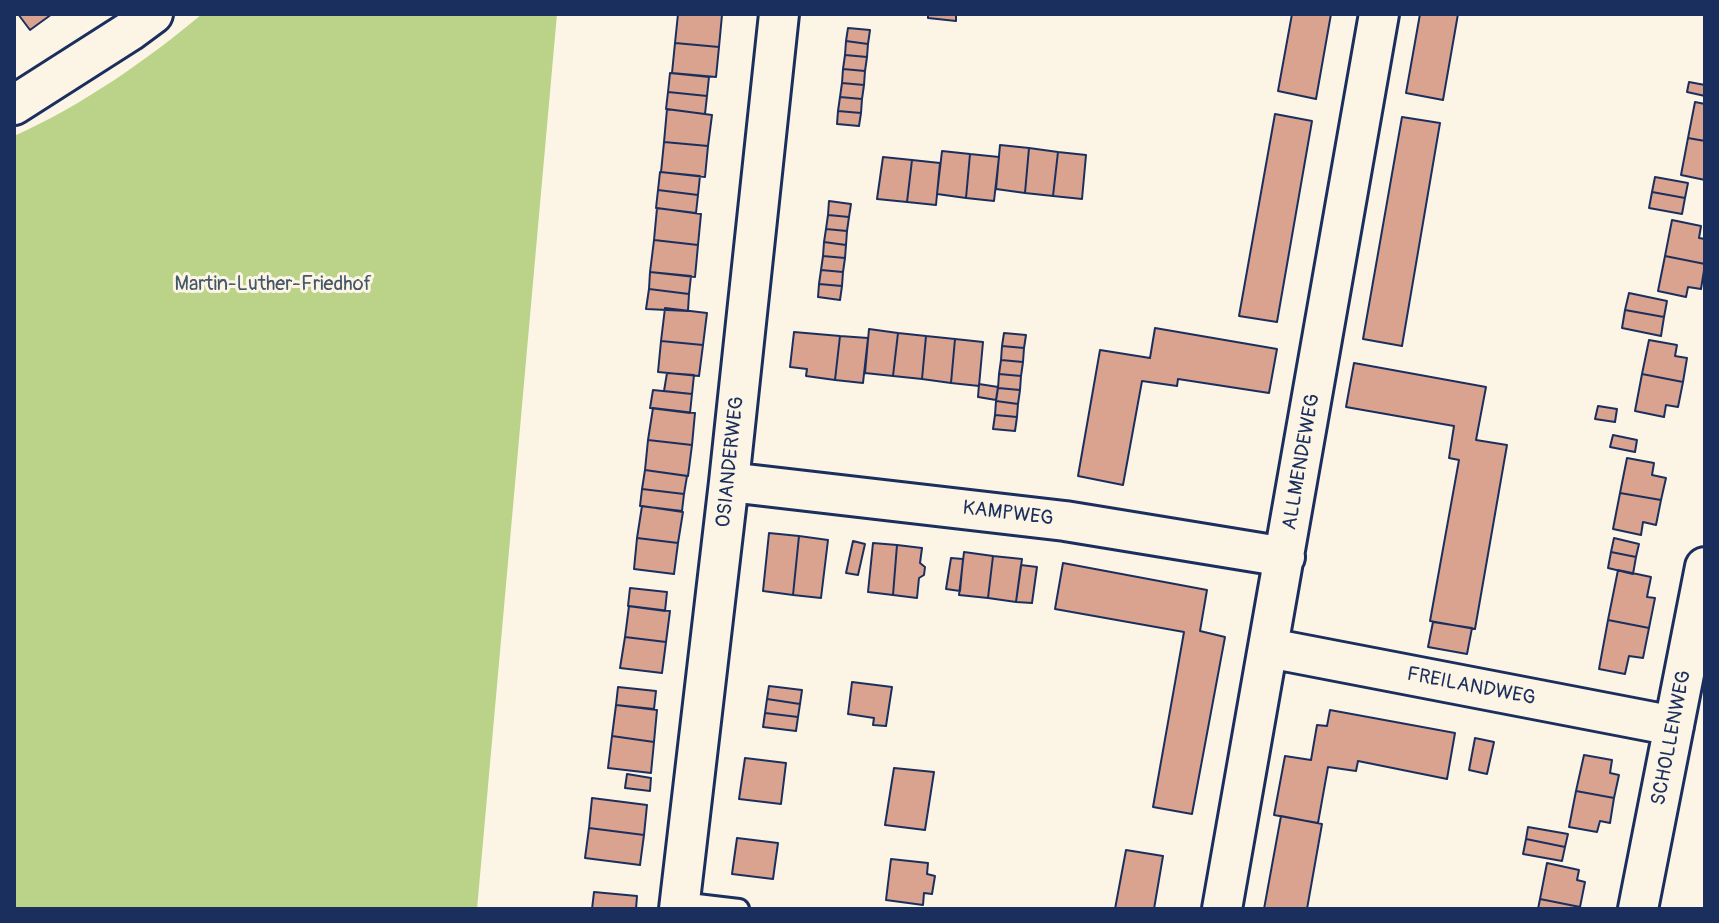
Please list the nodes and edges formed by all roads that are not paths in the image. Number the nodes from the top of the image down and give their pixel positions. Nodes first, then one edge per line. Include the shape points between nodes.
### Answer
1 (153, 14) edge
2 (779, 14) edge
3 (1379, 14) edge
4 (14, 105) edge
5 (729, 482) junction
6 (1285, 557) junction
7 (1705, 567) edge
8 (1269, 648) junction
9 (1674, 726) junction
10 (680, 906) edge
11 (739, 909) edge
12 (1222, 909) edge
13 (1638, 909) edge

1 - 4 street
2 - 5 street, OSIANDERWEG
3 - 6 street, ALLMENDEWEG
5 - 6 street, KAMPWEG via 1065,521
5 - 10 street, OSIANDERWEG
6 - 8 street, ALLMENDEWEG
7 - 9 street, SCHOLLENWEG
8 - 9 street, FREILANDWEG
8 - 12 street, ALLMENDEWEG
9 - 13 street, SCHOLLENWEG
10 - 11 lane

